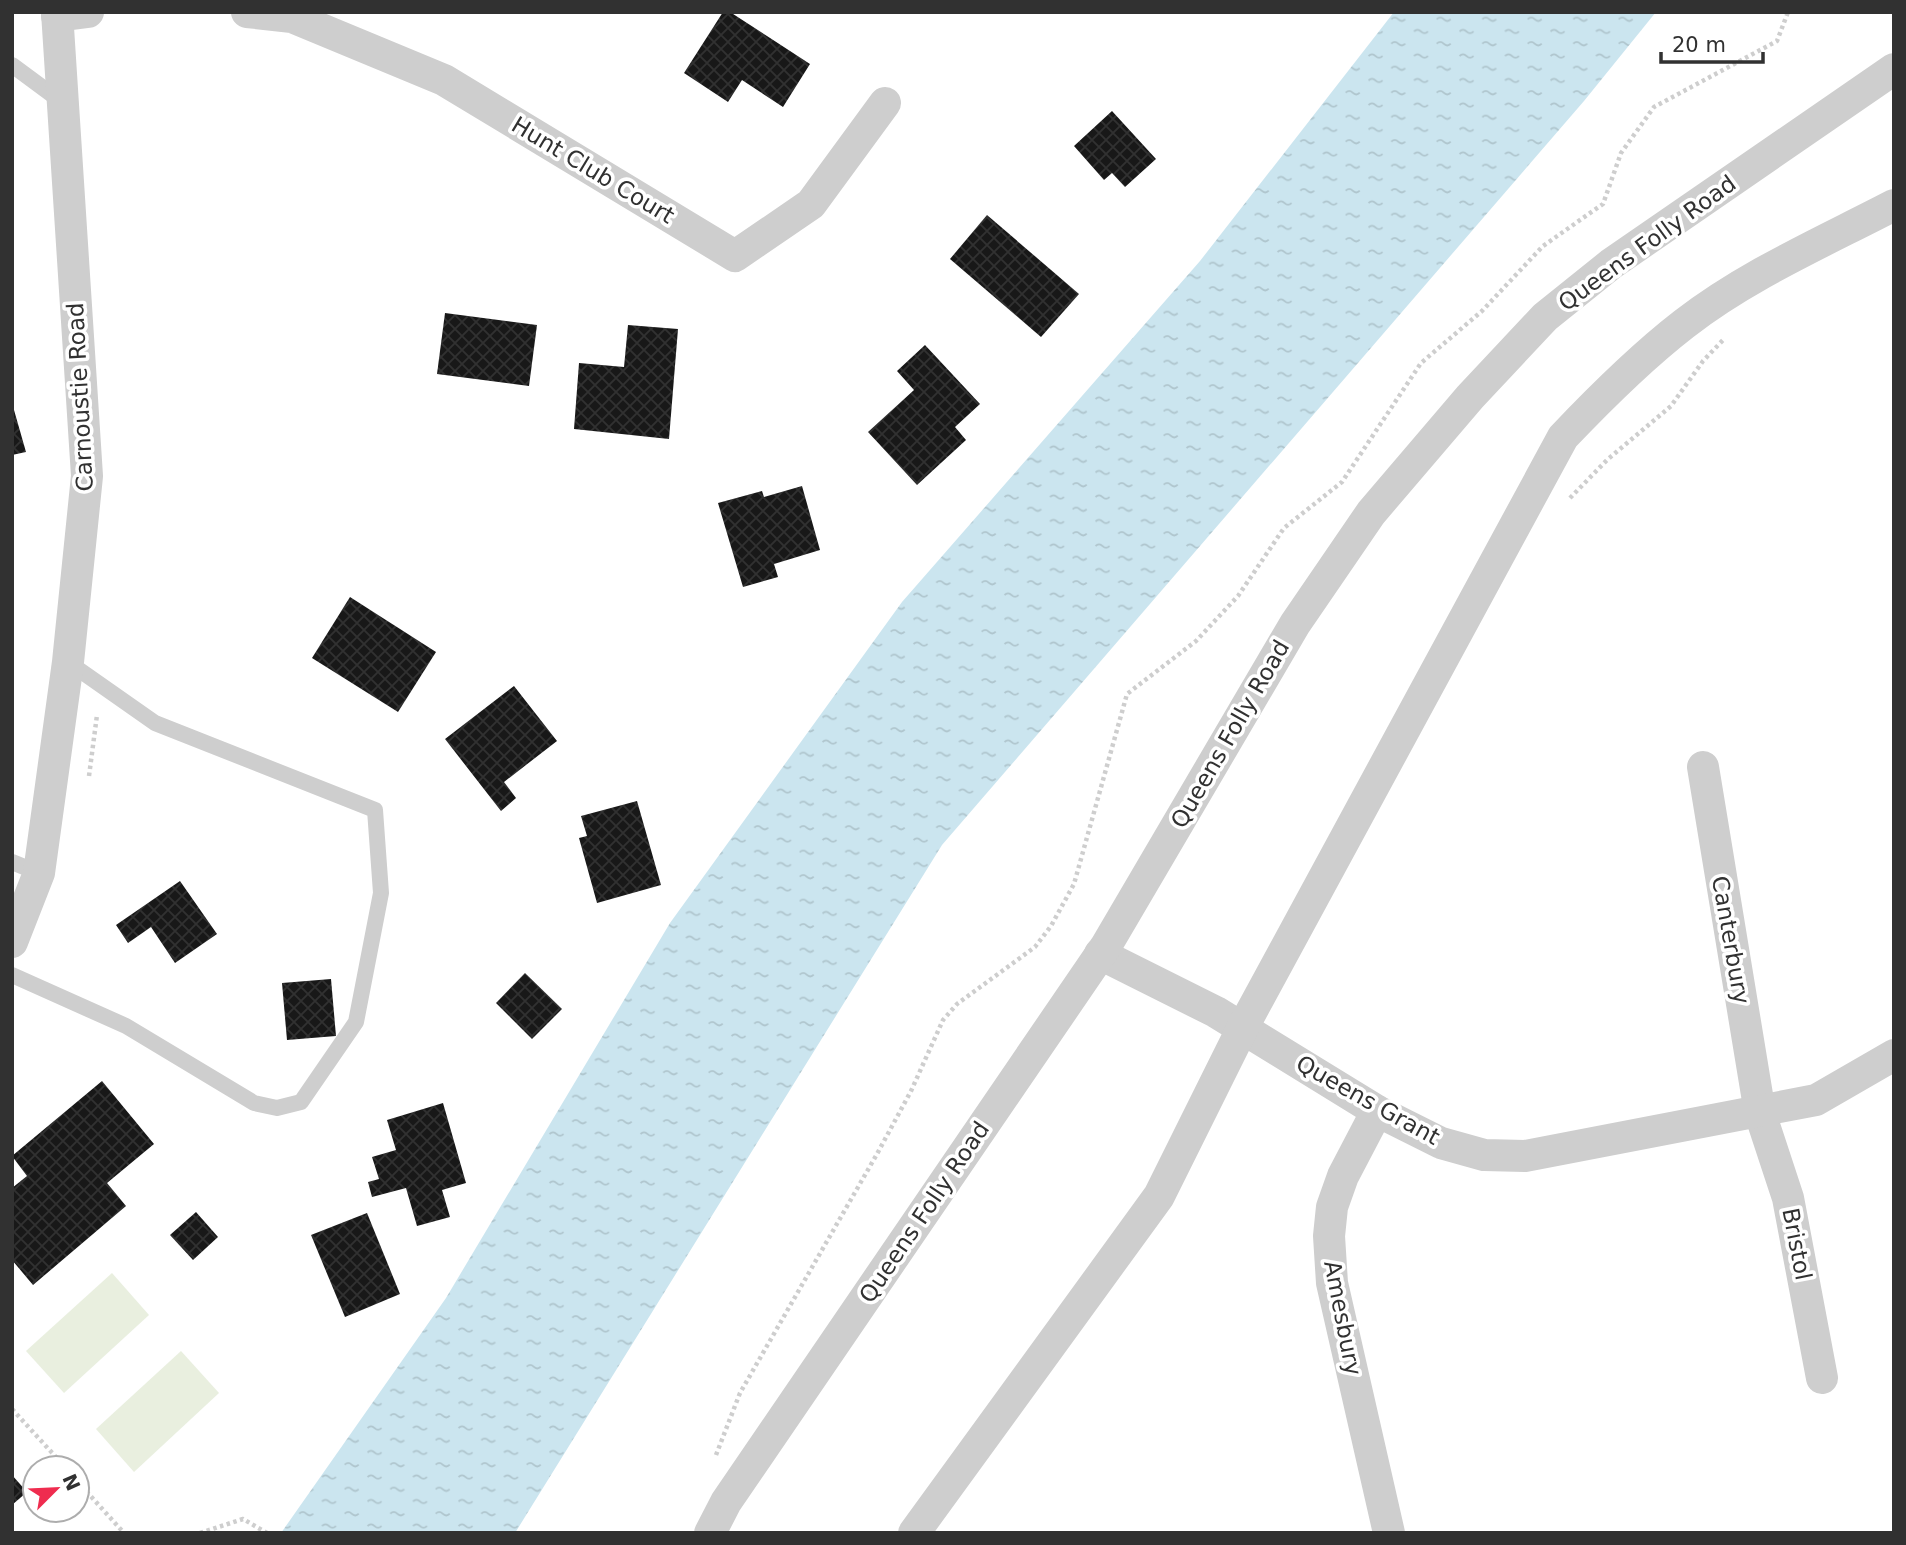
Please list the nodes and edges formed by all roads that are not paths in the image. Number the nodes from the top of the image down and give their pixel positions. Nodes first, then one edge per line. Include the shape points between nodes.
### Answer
1 (88, 12) edge
2 (247, 12) edge
3 (57, 14) edge
4 (12, 65) edge
5 (1894, 69) edge
6 (62, 103) junction
7 (885, 103) dead end
8 (1894, 205) edge
9 (68, 662) junction
10 (1703, 767) dead end
11 (26, 867) edge
12 (12, 942) edge
13 (1100, 954) junction
14 (12, 975) edge
15 (1243, 1027) junction
16 (1894, 1055) edge
17 (1377, 1111) junction
18 (1760, 1113) junction
19 (1822, 1378) dead end
20 (710, 1533) edge
21 (914, 1533) edge
22 (1389, 1533) edge

1 - 3 street
2 - 7 street, Hunt Club Court via 292,17 444,80 734,256 811,204
3 - 6 street, Carnoustie Road
4 - 6 lane
5 - 13 street, Queens Folly Road via 1611,264 1545,317 1470,397 1371,513 1295,624
6 - 9 street, Carnoustie Road via 87,476
8 - 15 street via 1749,281 1685,323 1611,386 1563,437
9 - 11 street, Carnoustie Road
9 - 14 lane via 155,723 375,810 381,893 356,1022 301,1102 277,1108 254,1103 126,1026
10 - 18 street, Canterbury
11 - 12 street, Carnoustie Road
13 - 15 street, Queens Grant
13 - 20 street, Queens Folly Road via 726,1502
15 - 17 street, Queens Grant
15 - 21 street via 1159,1196
16 - 18 street, Queens Grant via 1816,1100
17 - 18 street, Queens Grant via 1441,1143 1484,1155 1525,1156
17 - 22 street, Amesbury via 1343,1176 1332,1207 1329,1236 1332,1283
18 - 19 street, Bristol via 1788,1198

